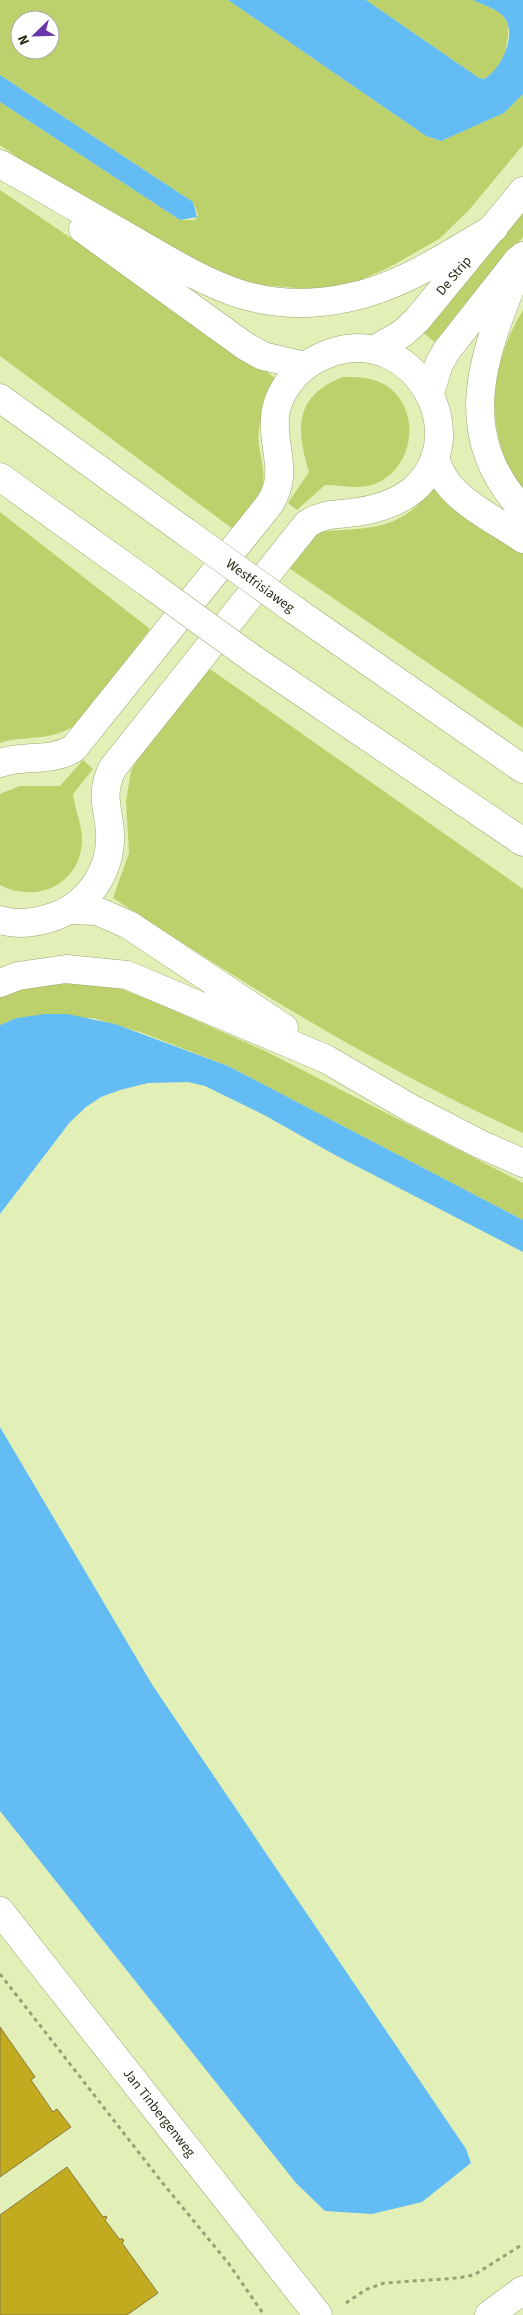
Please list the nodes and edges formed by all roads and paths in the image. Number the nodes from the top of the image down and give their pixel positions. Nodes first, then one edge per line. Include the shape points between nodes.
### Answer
1 (0, 164) edge
2 (0, 169) edge
3 (523, 191) edge
4 (494, 228) junction
5 (523, 255) edge
6 (374, 350) junction
7 (305, 366) junction
8 (430, 393) junction
9 (0, 398) edge
10 (435, 457) junction
11 (0, 477) edge
12 (523, 510) edge
13 (523, 539) edge
14 (0, 763) edge
15 (523, 769) edge
16 (523, 842) edge
17 (70, 910) junction
18 (1, 922) edge
19 (0, 983) edge
20 (326, 1059) junction
21 (523, 1163) edge
22 (0, 1911) edge
23 (0, 1974) edge
24 (523, 2244) edge
25 (523, 2290) edge
26 (331, 2310) edge
27 (264, 2315) edge
28 (489, 2315) edge

1 - 4 main road via 206,282 246,297 269,301 329,301 380,289 439,261
2 - 7 main road via 245,346 263,356
3 - 4 main road, De Strip
4 - 6 main road, De Strip via 417,320 403,333
5 - 8 main road via 447,350
5 - 12 main road via 492,340 480,398 482,433 488,453 504,488
6 - 7 main road via 357,347 338,350
6 - 8 main road via 408,366
7 - 14 main road via 288,384 274,412 280,466 276,496 74,748 54,757 25,757
8 - 10 main road via 438,437
9 - 15 main road, Westfrisiaweg, bridge via 293,609
10 - 13 main road via 440,472 461,497
10 - 17 main road via 425,476 400,500 371,509 320,516 307,524 112,769 105,784 110,844 103,873 84,900
11 - 16 main road, bridge via 253,658
17 - 18 main road via 37,921
17 - 20 main road via 97,911 129,925 279,1024
19 - 20 main road via 27,974 66,969 127,975
20 - 21 main road via 480,1144
22 - 26 main road, Jan Tinbergenweg
23 - 27 path via 161,2182 230,2264
24 - 26 path via 474,2275 384,2283
25 - 28 main road

